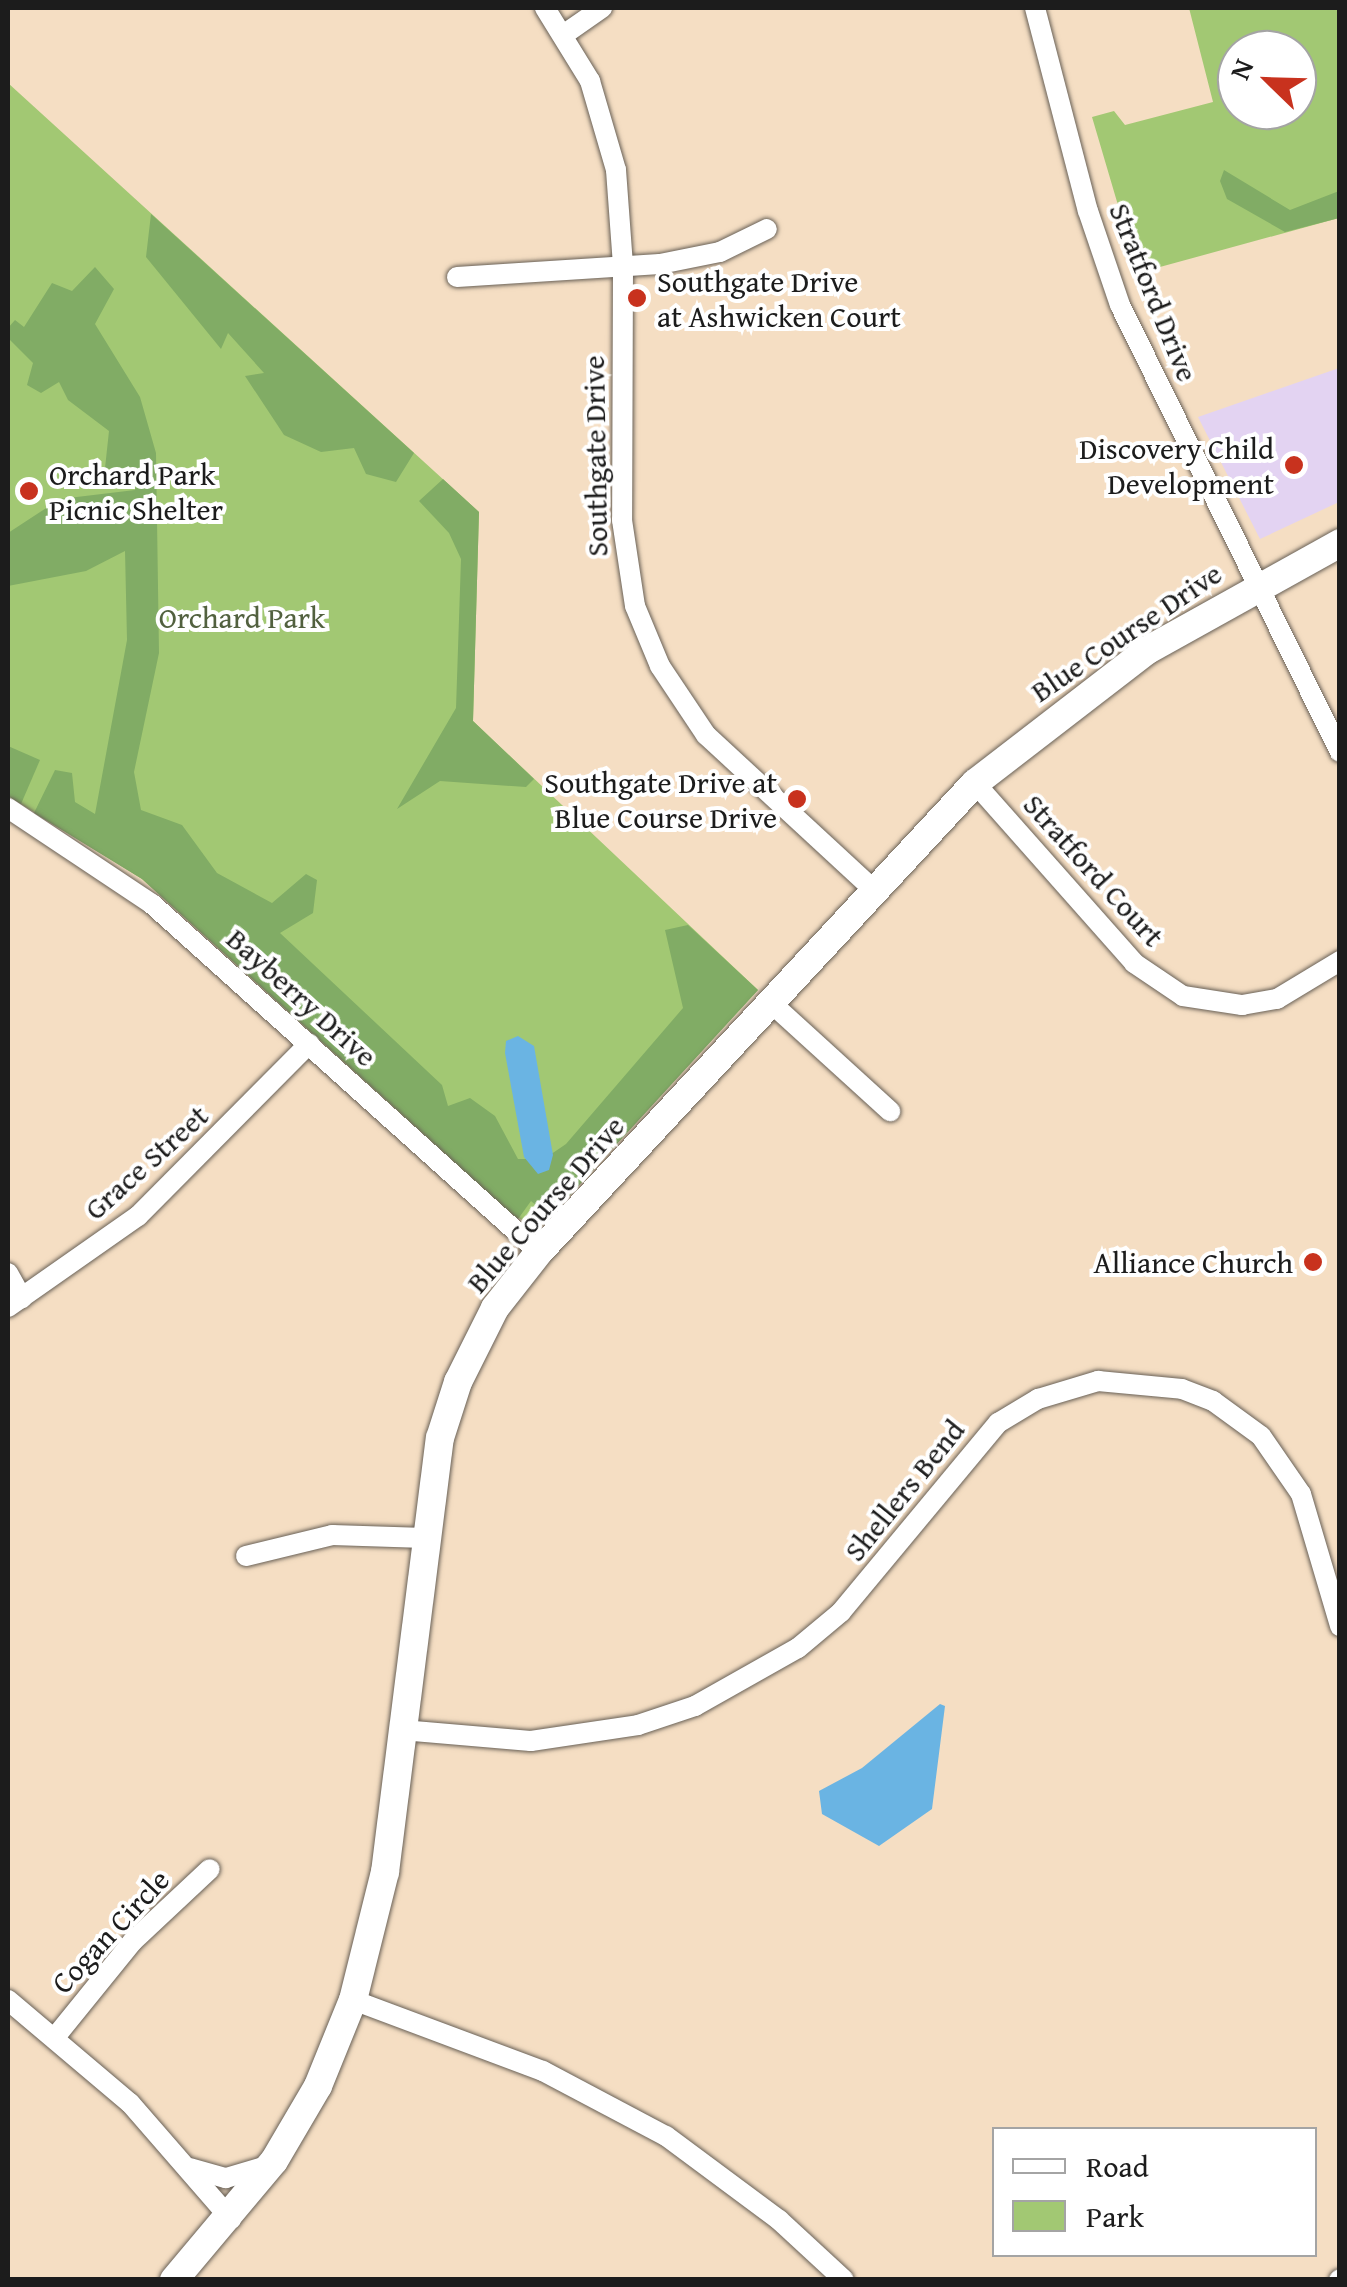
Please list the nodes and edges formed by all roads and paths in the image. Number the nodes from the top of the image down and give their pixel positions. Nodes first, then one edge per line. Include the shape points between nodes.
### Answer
1 (545, 8) edge
2 (590, 8) edge
3 (602, 8) edge
4 (1035, 8) edge
5 (563, 30) junction
6 (767, 229) dead end
7 (623, 266) junction
8 (457, 276) dead end
9 (1340, 543) edge
10 (1255, 586) junction
11 (1340, 752) edge
12 (975, 783) junction
13 (8, 808) edge
14 (872, 888) junction
15 (1340, 961) edge
16 (769, 1000) junction
17 (310, 1044) junction
18 (890, 1111) dead end
19 (538, 1252) junction
20 (8, 1273) edge
21 (15, 1302) edge
22 (425, 1538) junction
23 (246, 1556) dead end
24 (1340, 1626) edge
25 (402, 1730) junction
26 (210, 1869) dead end
27 (8, 2000) edge
28 (354, 2000) junction
29 (56, 2036) junction
30 (274, 2161) junction
31 (188, 2167) junction
32 (231, 2219) junction
33 (174, 2280) edge
34 (844, 2280) edge

1 - 5 street, Southgate Drive
2 - 5 street
3 - 5 street
4 - 10 street, Stratford Drive via 1120,306
5 - 7 street, Southgate Drive via 590,82 616,170
6 - 7 street via 702,257
7 - 8 street
7 - 14 street, Southgate Drive via 622,520 635,606 660,666 706,735
9 - 10 main road, Blue Course Drive
10 - 11 street
10 - 12 main road, Blue Course Drive via 1120,669
12 - 14 main road, Blue Course Drive
12 - 15 street, Stratford Court via 1134,963 1184,996 1242,1005 1276,1000
13 - 17 street, Bayberry Drive via 152,904
14 - 16 main road, Blue Course Drive
16 - 18 street
16 - 19 main road, Blue Course Drive
17 - 19 street, Bayberry Drive
17 - 21 street, Grace Street via 138,1216
19 - 22 main road, Blue Course Drive via 495,1308 458,1382 440,1438
20 - 21 street
22 - 23 street via 332,1535
22 - 25 main road, Blue Course Drive
24 - 25 street, Shellers Bend via 1301,1494 1261,1436 1213,1401 1182,1389 1098,1381 1038,1398 998,1423 841,1612 798,1648 695,1706 624,1728 531,1741
25 - 28 main road, Blue Course Drive via 378,1910
26 - 29 street, Cogan Circle via 133,1942
27 - 29 street
28 - 30 main road, Blue Course Drive via 318,2086
28 - 34 street via 543,2071 666,2136 779,2220
29 - 31 street
30 - 31 street via 226,2178
30 - 32 main road, Blue Course Drive
31 - 32 street
32 - 33 main road, Blue Course Drive

